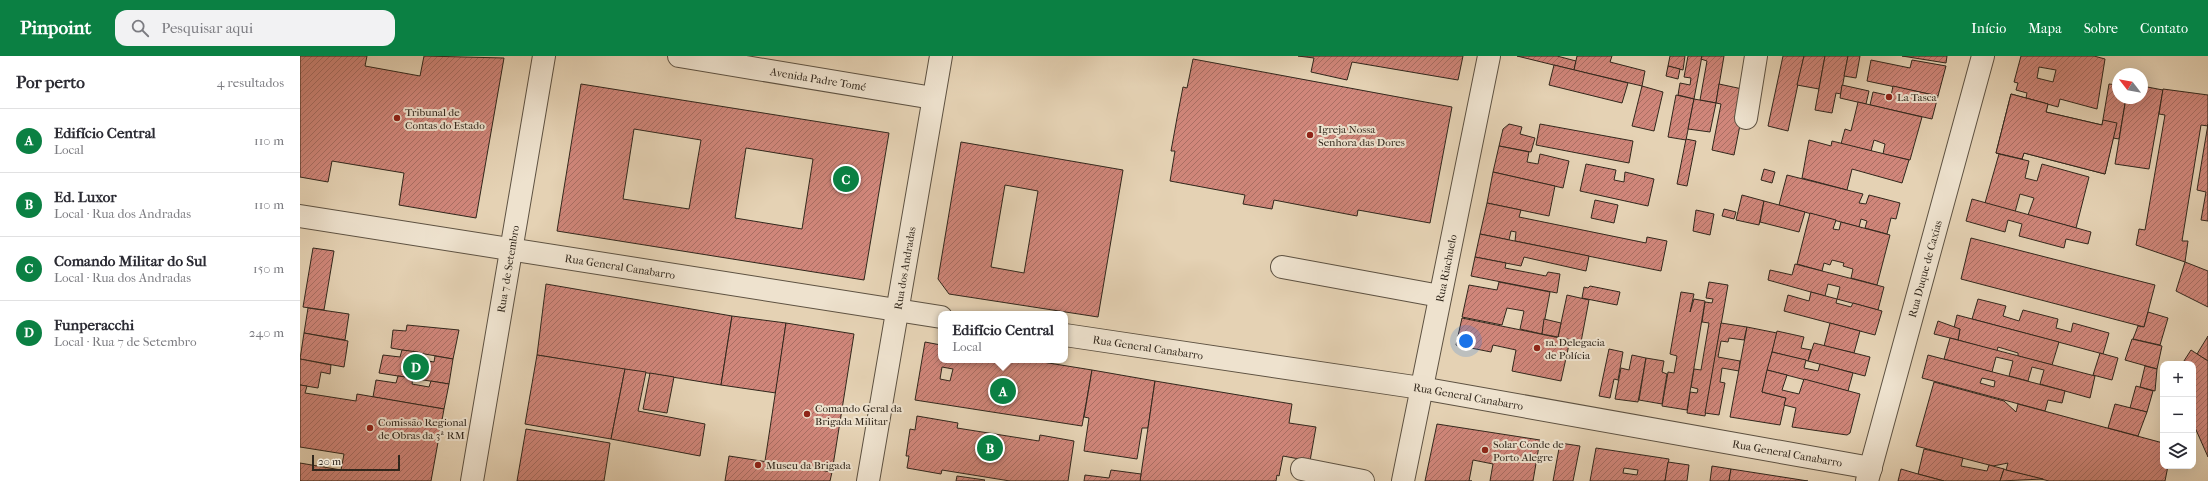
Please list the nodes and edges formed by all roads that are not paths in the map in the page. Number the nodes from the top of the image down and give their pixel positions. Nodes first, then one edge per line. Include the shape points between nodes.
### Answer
1 (544, 56) edge
2 (679, 56) edge
3 (1489, 56) edge
4 (1756, 56) edge
5 (1983, 56) edge
6 (937, 57) edge
7 (738, 61) edge
8 (933, 98) junction
9 (1746, 118) dead end
10 (300, 216) edge
11 (512, 250) junction
12 (1282, 267) dead end
13 (1440, 296) junction
14 (897, 311) junction
15 (938, 317) edge
16 (1068, 335) edge
17 (1421, 388) junction
18 (1302, 469) dead end
19 (1869, 475) edge
20 (472, 481) edge
21 (868, 481) edge
22 (1363, 481) edge
23 (1402, 481) edge

1 - 11 street, Rua 7 de Setembro
2 - 7 street, Avenida Padre Tomé
3 - 13 street, Rua Riachuelo
4 - 9 street
5 - 19 street, Rua Duque de Caxias
6 - 8 street, Rua dos Andradas
7 - 8 street, Avenida Padre Tomé
8 - 14 street, Rua dos Andradas
10 - 11 street, Rua General Canabarro
11 - 14 street, Rua General Canabarro
11 - 20 street, Rua 7 de Setembro
12 - 13 street
13 - 17 street, Rua Riachuelo
14 - 15 street, Rua General Canabarro
14 - 21 street, Rua dos Andradas
16 - 17 street, Rua General Canabarro
17 - 19 street, Rua General Canabarro
17 - 23 street, Rua Riachuelo
18 - 22 street

